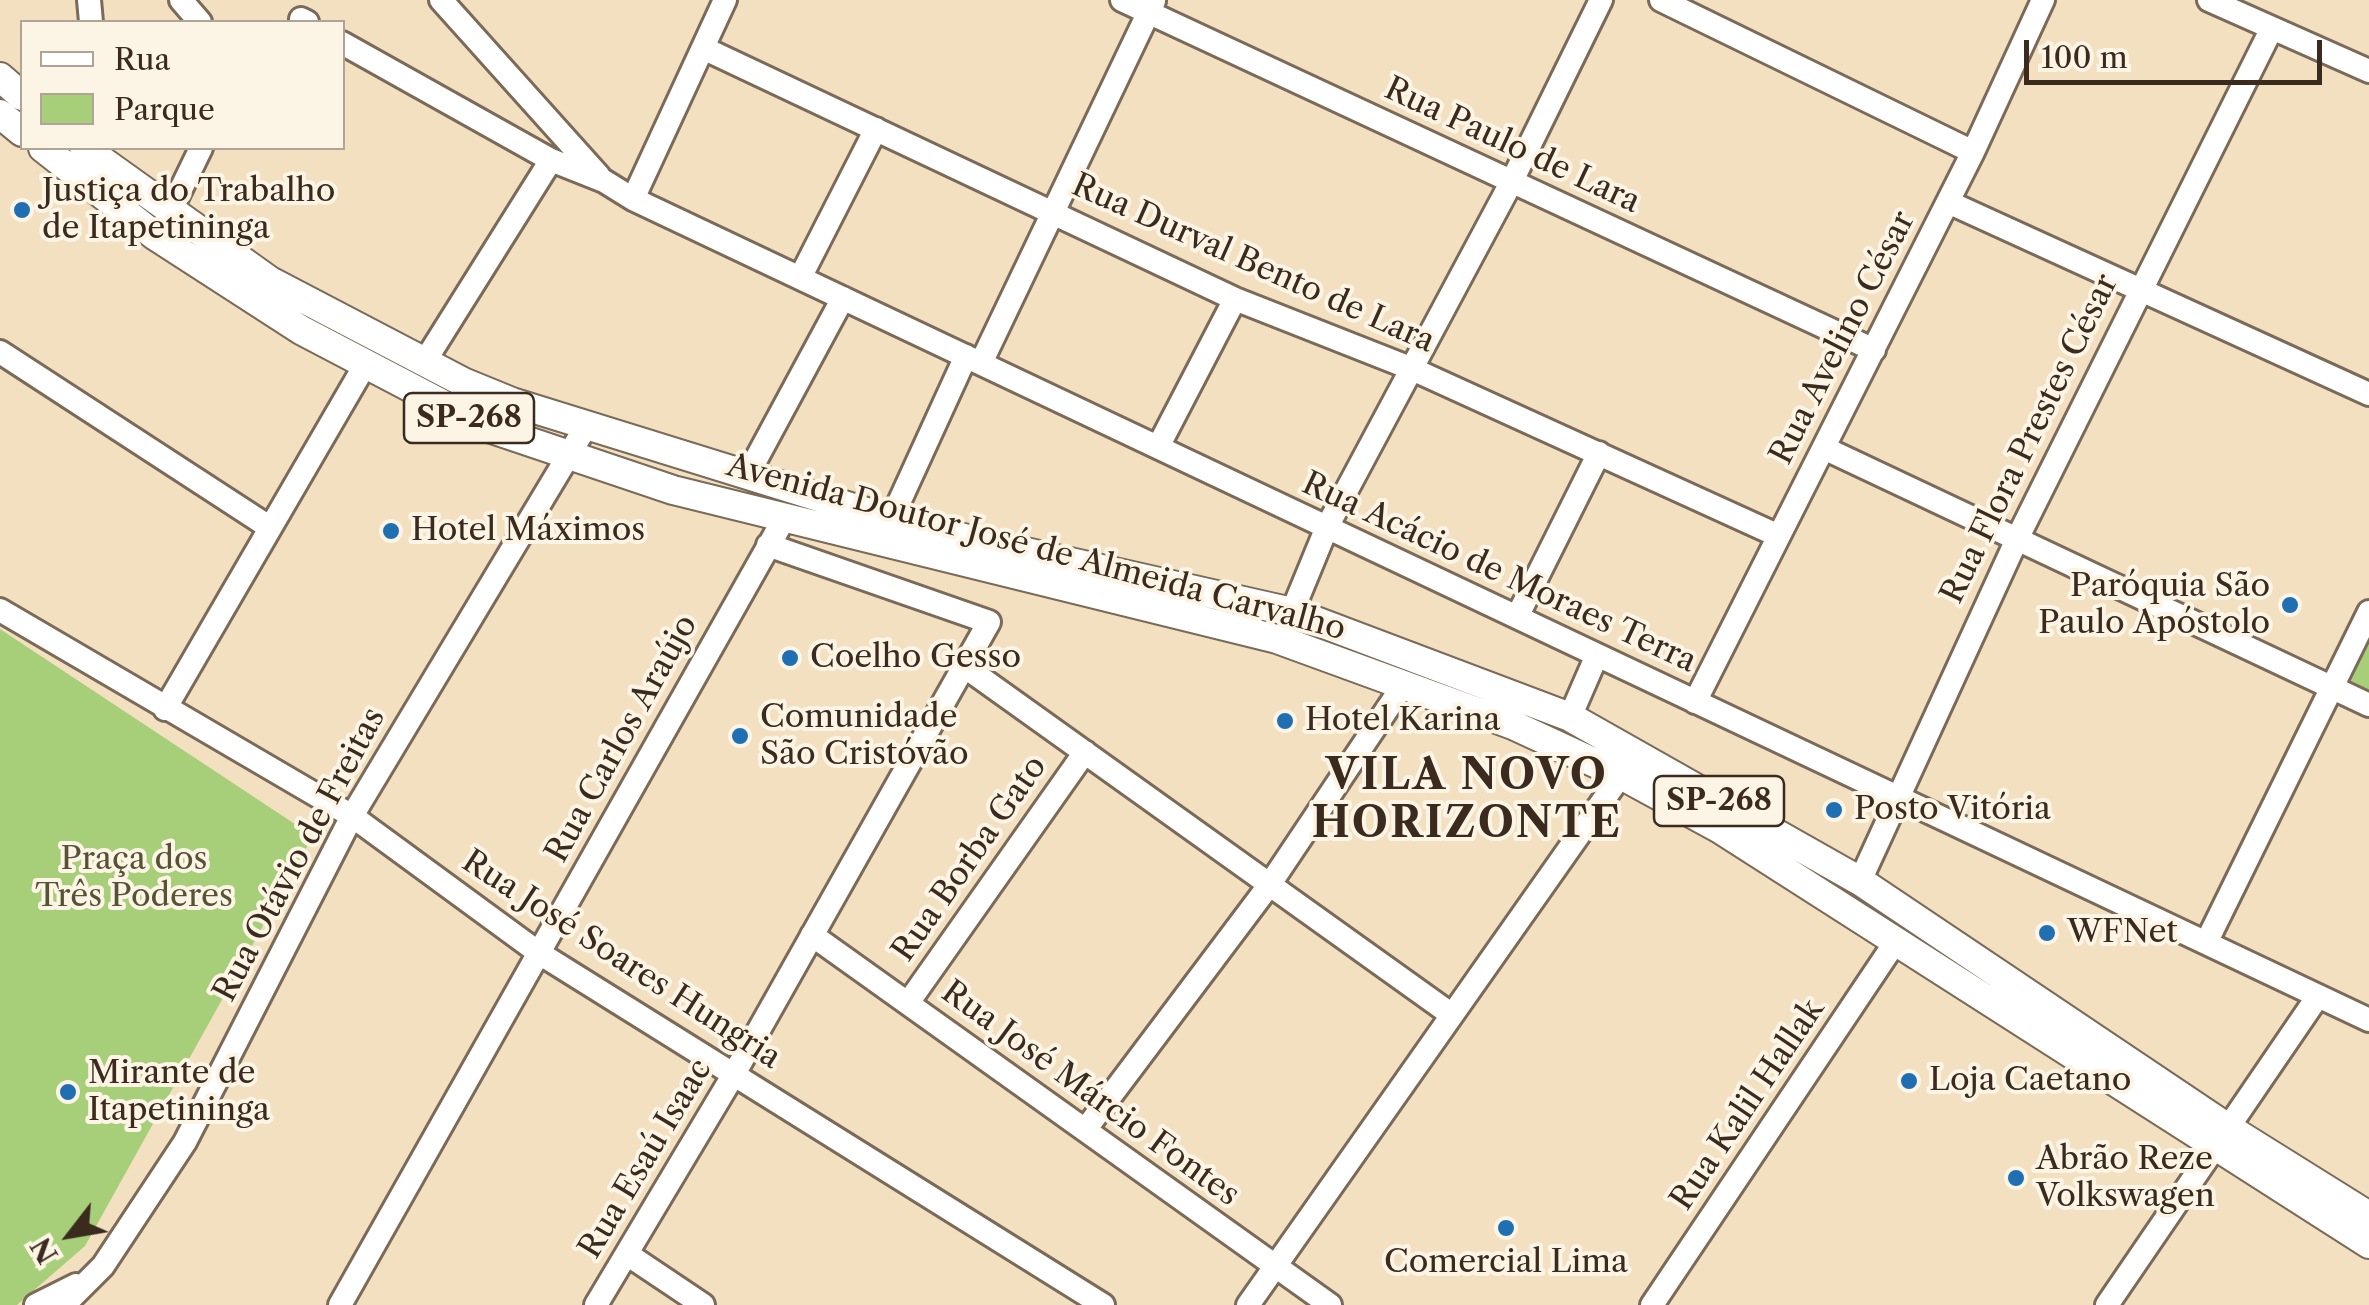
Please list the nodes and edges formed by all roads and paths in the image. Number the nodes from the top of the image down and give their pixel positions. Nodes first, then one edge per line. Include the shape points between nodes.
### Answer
1 (182, 0) edge
2 (441, 0) edge
3 (725, 0) edge
4 (1122, 0) edge
5 (1601, 0) edge
6 (1661, 0) edge
7 (2043, 0) edge
8 (2208, 0) edge
9 (1152, 6) edge
10 (198, 20) edge
11 (2270, 30) junction
12 (2369, 44) edge
13 (345, 45) edge
14 (704, 48) junction
15 (2364, 69) edge
16 (0, 77) edge
17 (20, 94) edge
18 (876, 129) junction
19 (46, 150) edge
20 (201, 150) edge
21 (1973, 152) junction
22 (105, 156) edge
23 (551, 160) junction
24 (604, 181) junction
25 (1512, 182) junction
26 (634, 200) junction
27 (1948, 202) junction
28 (170, 212) junction
29 (1051, 212) junction
30 (800, 278) junction
31 (2140, 286) junction
32 (843, 298) junction
33 (1235, 299) junction
34 (1874, 350) junction
35 (0, 352) edge
36 (973, 360) junction
37 (425, 361) junction
38 (365, 364) junction
39 (1410, 368) junction
40 (2369, 394) edge
41 (585, 428) junction
42 (1158, 448) junction
43 (1826, 449) junction
44 (1600, 453) junction
45 (570, 456) junction
46 (747, 476) junction
47 (784, 517) junction
48 (891, 520) junction
49 (270, 527) junction
50 (1327, 527) junction
51 (1779, 536) junction
52 (2018, 537) junction
53 (768, 545) junction
54 (0, 610) edge
55 (1292, 612) junction
56 (2369, 612) edge
57 (1517, 617) junction
58 (1597, 655) junction
59 (964, 666) junction
60 (1404, 684) junction
61 (2332, 686) junction
62 (1696, 702) junction
63 (2369, 705) edge
64 (165, 708) junction
65 (1570, 717) junction
66 (1085, 752) junction
67 (1621, 776) junction
68 (1896, 796) junction
69 (352, 816) junction
70 (1860, 881) junction
71 (1270, 884) junction
72 (812, 935) junction
73 (1896, 941) junction
74 (2206, 943) junction
75 (540, 953) junction
76 (2318, 996) junction
77 (908, 1003) junction
78 (1452, 1015) junction
79 (2369, 1020) edge
80 (734, 1074) junction
81 (1085, 1130) junction
82 (2222, 1136) junction
83 (2369, 1216) edge
84 (2369, 1244) edge
85 (628, 1254) junction
86 (104, 1266) junction
87 (1276, 1266) junction
88 (36, 1305) edge
89 (64, 1305) edge
90 (340, 1305) edge
91 (596, 1305) edge
92 (704, 1305) edge
93 (1103, 1305) edge
94 (1248, 1305) edge
95 (1330, 1305) edge
96 (1652, 1305) edge
97 (2107, 1305) edge

1 - 10 street
2 - 24 street, Rua Acácio de Moraes Terra
3 - 14 street
4 - 9 street, Rua Paulo de Lara
5 - 25 street
6 - 21 street
7 - 21 street, Rua Avelino César
8 - 11 street
9 - 25 street, Rua Paulo de Lara
9 - 29 street
11 - 15 street
11 - 31 street, Rua Flora Prestes César
12 - 15 street
13 - 23 street, Rua Acácio de Moraes Terra
14 - 18 street, Rua Durval Bento de Lara
14 - 26 street
16 - 17 main road
18 - 29 street, Rua Durval Bento de Lara
18 - 30 street
19 - 38 main road, Avenida Doutor José de Almeida Carvalho / SP-268 via 154,235
20 - 28 street
21 - 27 street, Rua Avelino César
22 - 28 main road, Avenida Doutor José de Almeida Carvalho / SP-268
23 - 24 street, Rua Acácio de Moraes Terra
23 - 37 street
24 - 26 street, Rua Acácio de Moraes Terra
25 - 34 street, Rua Paulo de Lara
25 - 39 street
26 - 30 street, Rua Acácio de Moraes Terra
27 - 31 street
27 - 34 street, Rua Avelino César
28 - 37 main road, Avenida Doutor José de Almeida Carvalho / SP-268 via 270,281
29 - 33 street, Rua Durval Bento de Lara
29 - 36 street
30 - 32 street, Rua Acácio de Moraes Terra
31 - 40 street
31 - 52 street, Rua Flora Prestes César
32 - 36 street, Rua Acácio de Moraes Terra
32 - 46 street
33 - 39 street, Rua Durval Bento de Lara
33 - 42 street
34 - 43 street, Rua Avelino César
35 - 49 street
36 - 42 street, Rua Acácio de Moraes Terra
36 - 48 street
37 - 41 main road, Avenida Doutor José de Almeida Carvalho / SP-268
38 - 45 main road, Avenida Doutor José de Almeida Carvalho / SP-268 via 486,427
38 - 49 street
39 - 44 street, Rua Durval Bento de Lara
39 - 50 street
41 - 45 street, Rua Otávio de Freitas
41 - 46 main road, Avenida Doutor José de Almeida Carvalho / SP-268
42 - 50 street, Rua Acácio de Moraes Terra
43 - 51 street, Rua Avelino César
43 - 52 street
44 - 51 street, Rua Durval Bento de Lara
44 - 57 street
45 - 47 main road, Avenida Doutor José de Almeida Carvalho / SP-268
45 - 69 street, Rua Otávio de Freitas
46 - 48 main road, Avenida Doutor José de Almeida Carvalho / SP-268
47 - 53 street, Rua Carlos Araújo
47 - 60 main road, Avenida Doutor José de Almeida Carvalho / SP-268 via 1277,640
48 - 55 main road, Avenida Doutor José de Almeida Carvalho / SP-268
49 - 64 street
50 - 55 street
50 - 57 street, Rua Acácio de Moraes Terra
51 - 62 street, Rua Avelino César
52 - 61 street
52 - 68 street, Rua Flora Prestes César
53 - 59 street, Rua Esaú Isaac via 989,622
53 - 75 street, Rua Carlos Araújo
54 - 64 street, Rua José Soares Hungria
55 - 65 main road, Avenida Doutor José de Almeida Carvalho / SP-268
56 - 61 street
57 - 58 street, Rua Acácio de Moraes Terra
58 - 62 street, Rua Acácio de Moraes Terra
58 - 65 street
59 - 66 street
59 - 72 street, Rua Esaú Isaac
60 - 67 main road, Avenida Doutor José de Almeida Carvalho / SP-268
60 - 71 street
61 - 63 street
61 - 74 street
62 - 68 street, Rua Acácio de Moraes Terra
64 - 69 street, Rua José Soares Hungria
65 - 70 main road, Avenida Doutor José de Almeida Carvalho / SP-268
66 - 71 street
66 - 77 street, Rua Borba Gato
67 - 73 main road, Avenida Doutor José de Almeida Carvalho / SP-268 via 1720,828
67 - 78 street
68 - 70 street, Rua Flora Prestes César
68 - 74 street, Rua Acácio de Moraes Terra
69 - 75 street, Rua José Soares Hungria
69 - 86 street, Rua Otávio de Freitas via 185,1142
70 - 82 main road, Avenida Doutor José de Almeida Carvalho / SP-268
71 - 78 street
71 - 81 street
72 - 77 street, Rua José Márcio Fontes
72 - 80 street, Rua Esaú Isaac
73 - 82 main road, Avenida Doutor José de Almeida Carvalho / SP-268
73 - 96 street, Rua Kalil Hallak
74 - 76 street, Rua Acácio de Moraes Terra
75 - 80 street, Rua José Soares Hungria
75 - 90 street, Rua Carlos Araújo
76 - 79 street, Rua Acácio de Moraes Terra
76 - 82 street
77 - 81 street, Rua José Márcio Fontes
78 - 87 street
80 - 85 street, Rua Esaú Isaac
80 - 93 street, Rua José Soares Hungria
81 - 87 street, Rua José Márcio Fontes
82 - 83 main road, Avenida Doutor José de Almeida Carvalho / SP-268
82 - 84 main road, Avenida Doutor José de Almeida Carvalho / SP-268
82 - 97 street
85 - 91 street, Rua Esaú Isaac
85 - 92 street
86 - 88 street
86 - 89 street, Rua Otávio de Freitas
87 - 94 street
87 - 95 street, Rua José Márcio Fontes

